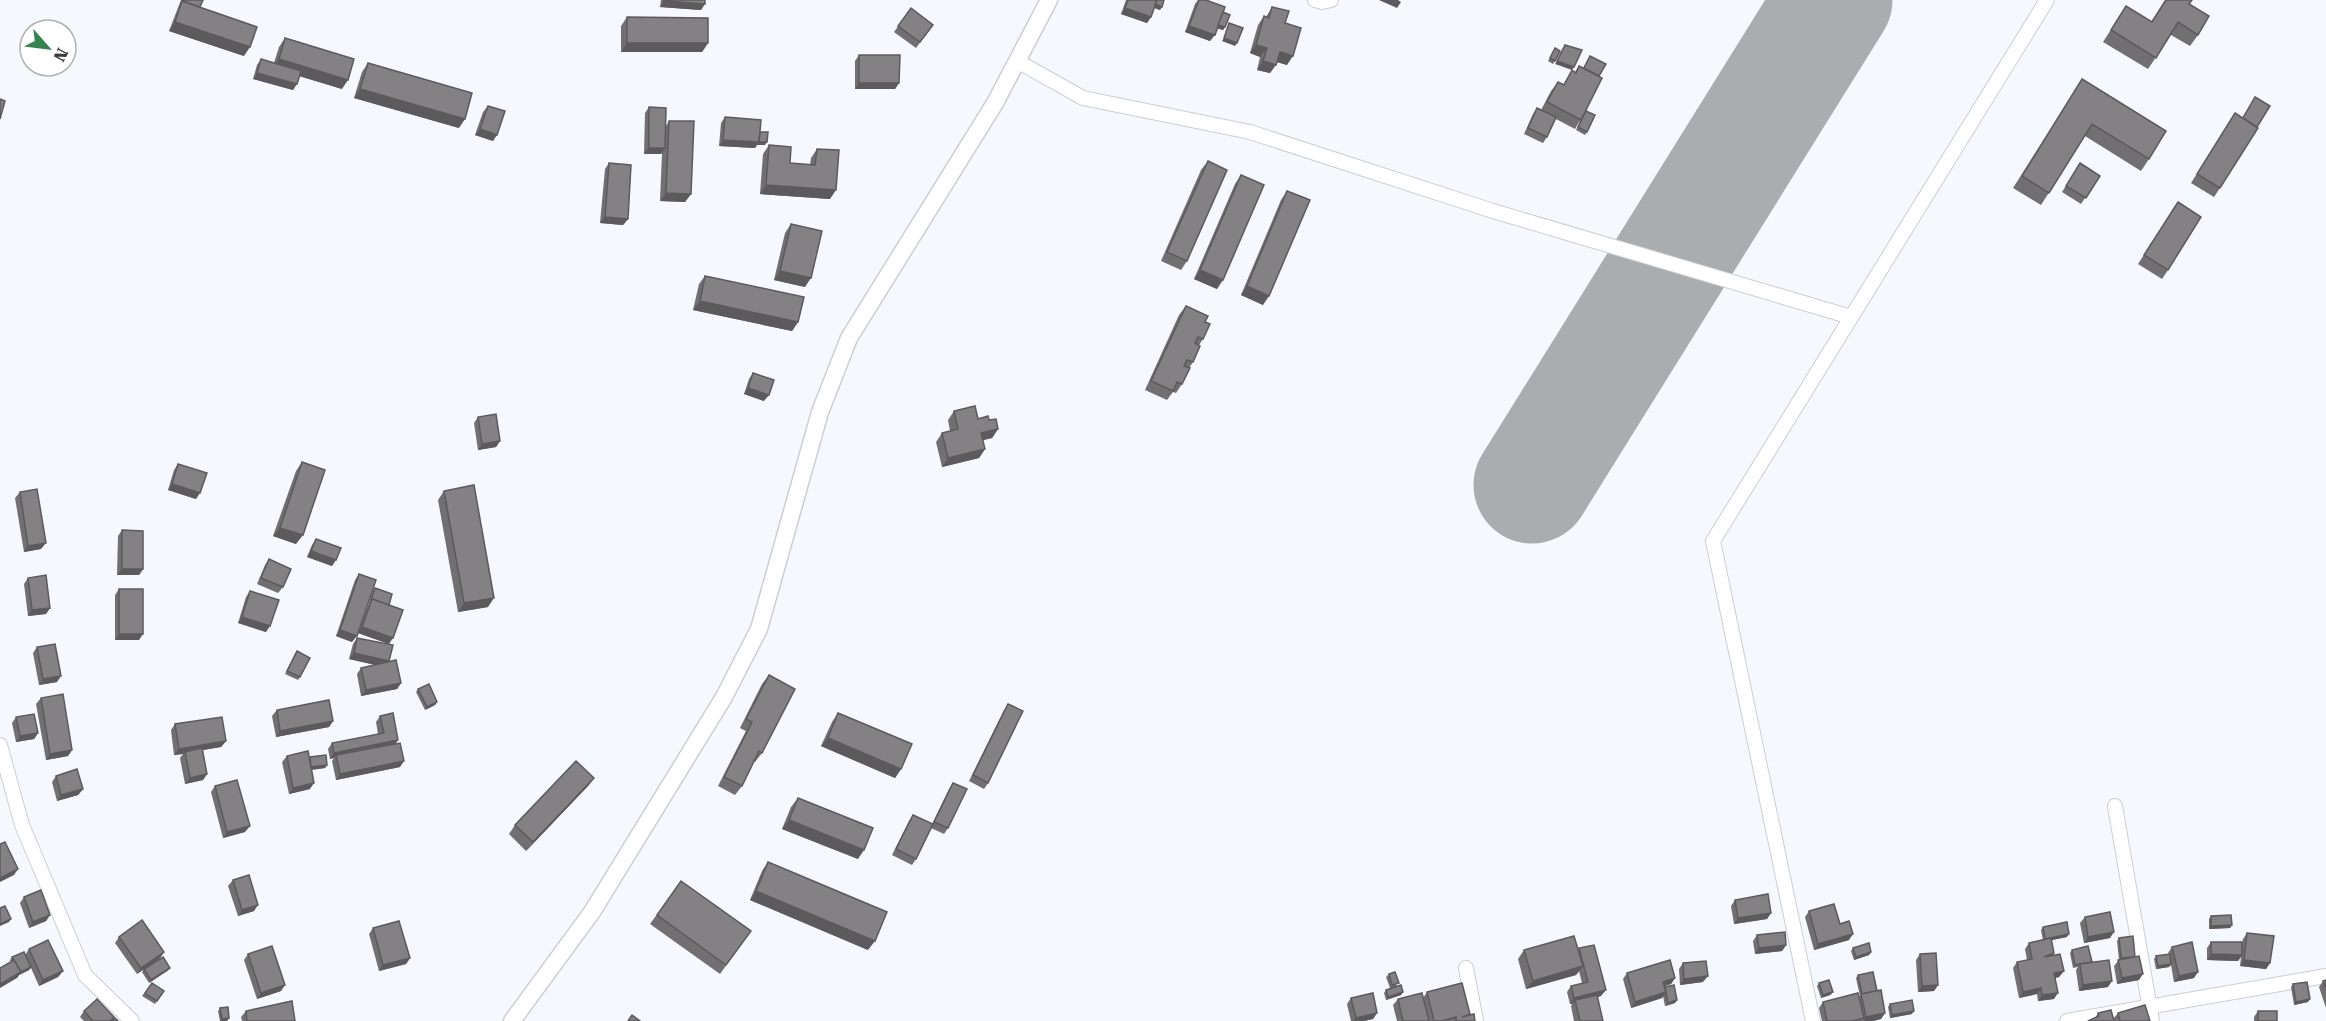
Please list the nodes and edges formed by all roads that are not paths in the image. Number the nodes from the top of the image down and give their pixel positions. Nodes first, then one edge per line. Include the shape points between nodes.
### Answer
1 (1049, 0) edge
2 (1316, 0) edge
3 (1331, 0) edge
4 (2048, 0) edge
5 (1017, 61) junction
6 (1851, 317) junction
7 (0, 745) edge
8 (2115, 806) dead end
9 (1466, 968) dead end
10 (2326, 976) edge
11 (2151, 1014) edge
12 (132, 1021) edge
13 (512, 1021) edge
14 (1476, 1021) edge
15 (1813, 1021) edge
16 (2067, 1021) edge

1 - 5 street
2 - 3 street
4 - 6 street
5 - 6 street via 1083,98 1250,132 1494,211
5 - 13 street via 849,338 820,411 759,629 724,697 592,912
6 - 15 street via 1713,541
7 - 12 street via 22,825 85,975
8 - 11 street
9 - 14 street
10 - 11 street
11 - 16 street

